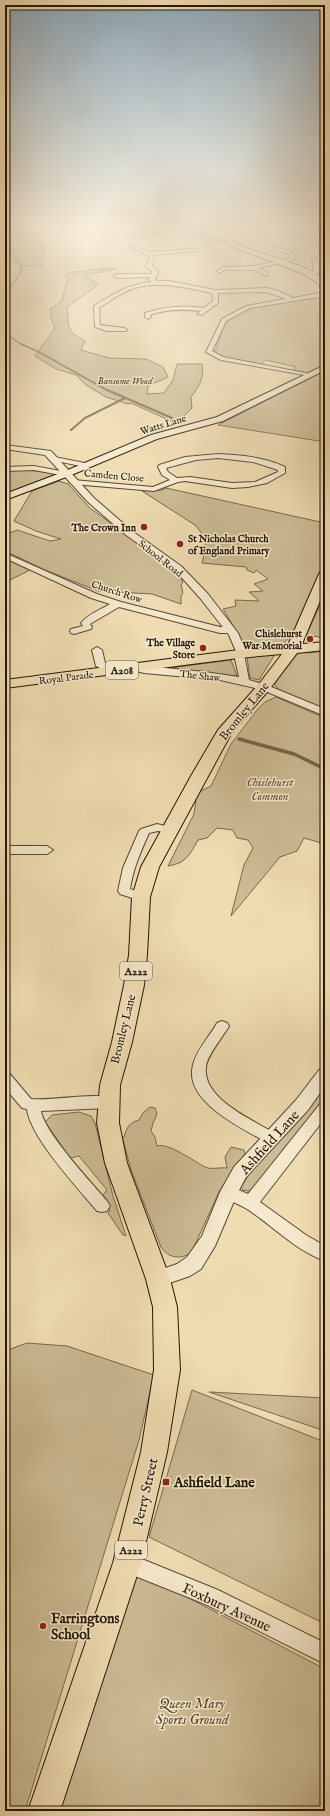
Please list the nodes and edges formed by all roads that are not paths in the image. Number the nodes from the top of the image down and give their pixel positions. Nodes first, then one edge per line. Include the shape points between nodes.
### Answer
1 (96, 312) edge
2 (153, 312) edge
3 (203, 312) edge
4 (239, 312) edge
5 (197, 316) dead end
6 (148, 317) dead end
7 (124, 330) dead end
8 (325, 367) edge
9 (308, 375) junction
10 (5, 447) edge
11 (52, 458) junction
12 (85, 465) junction
13 (5, 469) edge
14 (69, 478) junction
15 (176, 480) junction
16 (5, 497) edge
17 (5, 555) edge
18 (325, 574) edge
19 (118, 604) junction
20 (229, 630) junction
21 (74, 631) dead end
22 (325, 646) edge
23 (293, 648) junction
24 (98, 650) dead end
25 (241, 654) junction
26 (136, 668) junction
27 (108, 672) junction
28 (244, 680) junction
29 (5, 684) edge
30 (264, 687) junction
31 (325, 713) edge
32 (5, 850) edge
33 (47, 850) dead end
34 (222, 1026) dead end
35 (325, 1074) edge
36 (5, 1078) edge
37 (108, 1102) junction
38 (33, 1105) junction
39 (325, 1108) edge
40 (271, 1138) junction
41 (229, 1192) junction
42 (251, 1202) junction
43 (102, 1206) dead end
44 (325, 1254) edge
45 (158, 1279) junction
46 (127, 1563) junction
47 (325, 1654) edge
48 (44, 1811) edge

1 - 7 street via 96,326
2 - 6 street via 147,314
3 - 5 street
4 - 9 street via 224,320 209,352 221,358
8 - 9 main road, Watts Lane
9 - 12 main road, Watts Lane via 220,418 154,437
10 - 11 street via 43,452
11 - 12 street
11 - 14 street, School Road
12 - 14 main road, Watts Lane
13 - 14 street, Camden Close via 34,468
14 - 15 street, Camden Close via 154,489
14 - 16 main road, Watts Lane
14 - 20 street, School Road via 129,533 178,568 204,596
15 - 15 street, Camden Close via 165,473 162,467 173,462 211,456 241,458 282,469 282,473 269,480 248,486 194,479
17 - 19 street, Church Row via 94,596
18 - 23 main road, A222
19 - 20 street, Church Row via 220,630
19 - 21 street via 85,623 88,627
20 - 25 street, School Road via 237,641
22 - 23 main road, A208
23 - 25 main road, Royal Parade / A208
23 - 30 main road, Bromley Lane / A222
24 - 27 street via 101,666 105,666
25 - 26 main road, Royal Parade / A208
25 - 28 street
26 - 27 main road, Royal Parade / A208
26 - 28 street, The Shaw
27 - 29 main road, Royal Parade / A208
28 - 30 street, The Shaw
30 - 31 street
30 - 37 main road, Bromley Lane / A222 via 226,730 150,867 141,897 134,985 122,1042 113,1068
32 - 33 street
34 - 40 street via 199,1065 199,1080 205,1092 216,1103
35 - 40 street, Ashfield Lane via 302,1105
36 - 38 street via 27,1104
37 - 38 street
37 - 45 main road, Bromley Lane / A222 via 110,1138 116,1163
38 - 43 street via 35,1119 56,1150
39 - 42 street, Ashfield Lane
40 - 41 street, Ashfield Lane via 240,1172
41 - 42 street
41 - 45 street, Ashfield Lane via 208,1240 194,1263
42 - 44 street via 297,1237
45 - 46 main road, Perry Street / A222 via 165,1307 167,1370 153,1458
46 - 47 street, Foxbury Avenue via 211,1597
46 - 48 main road, Perry Street / A222

